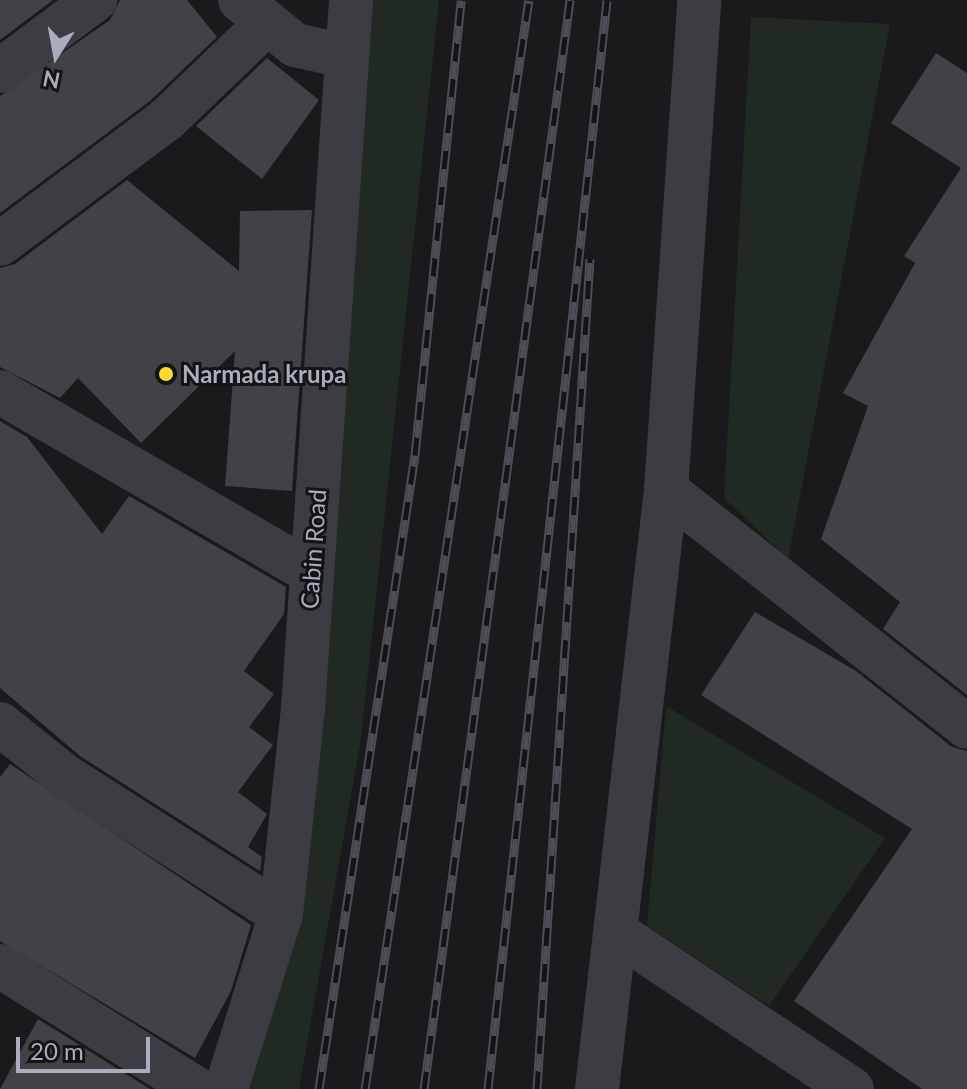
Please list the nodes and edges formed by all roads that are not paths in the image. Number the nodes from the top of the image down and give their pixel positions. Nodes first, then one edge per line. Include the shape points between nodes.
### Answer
1 (95, 0) edge
2 (351, 0) edge
3 (699, 0) edge
4 (252, 13) edge
5 (345, 56) junction
6 (0, 71) edge
7 (0, 244) edge
8 (0, 392) edge
9 (666, 490) junction
10 (312, 573) junction
11 (0, 724) edge
12 (967, 727) edge
13 (281, 914) junction
14 (617, 933) junction
15 (0, 966) edge
16 (197, 1089) edge
17 (226, 1089) edge
18 (597, 1089) edge
19 (852, 1089) edge

1 - 6 street
2 - 5 street, Cabin Road
3 - 9 street
4 - 5 street via 295,45
4 - 7 street via 166,120
5 - 10 street, Cabin Road
8 - 10 street
9 - 12 street
9 - 14 street
10 - 13 street, Cabin Road
11 - 13 street via 65,776
13 - 17 street, Cabin Road
14 - 18 street
14 - 19 street
15 - 16 street

